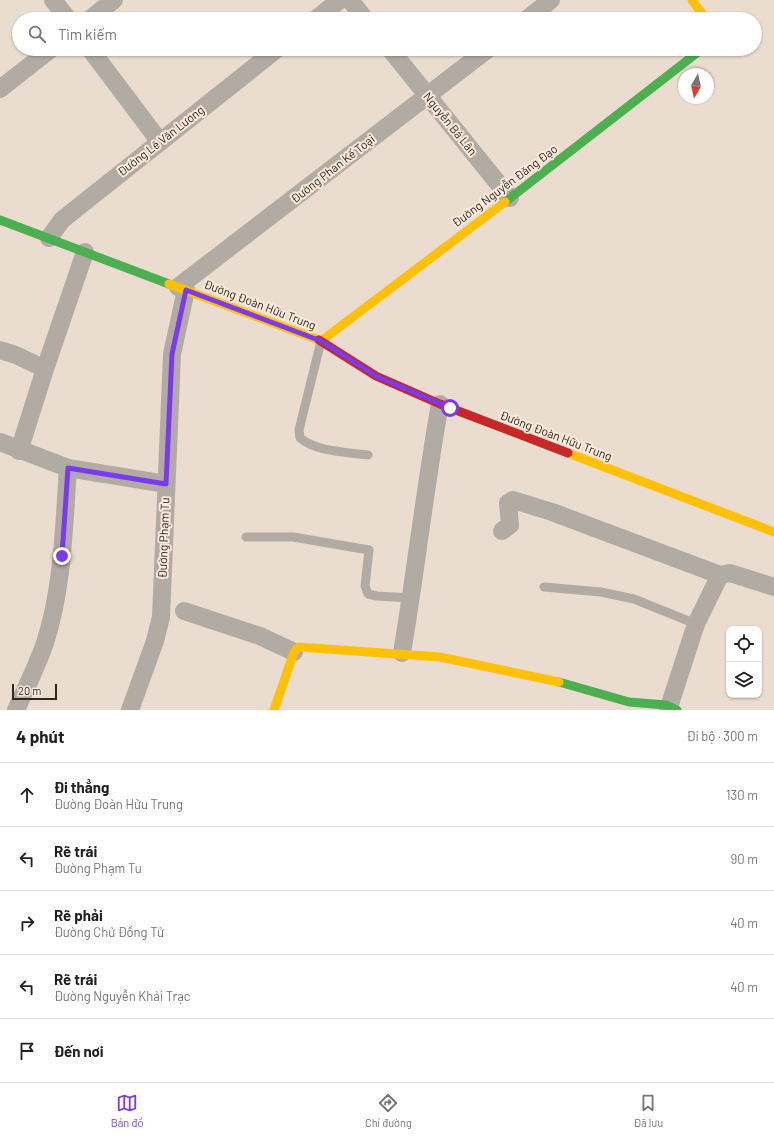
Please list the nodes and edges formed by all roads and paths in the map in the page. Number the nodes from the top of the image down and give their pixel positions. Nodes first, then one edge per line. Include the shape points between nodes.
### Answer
1 (53, 0) edge
2 (114, 0) edge
3 (340, 0) edge
4 (350, 0) edge
5 (551, 0) edge
6 (692, 0) edge
7 (62, 12) edge
8 (99, 12) edge
9 (325, 12) edge
10 (360, 12) edge
11 (536, 12) edge
12 (701, 12) edge
13 (42, 56) edge
14 (95, 56) edge
15 (269, 56) edge
16 (396, 56) edge
17 (479, 56) edge
18 (693, 56) edge
19 (0, 89) edge
20 (428, 96) junction
21 (160, 142) junction
22 (510, 198) junction
23 (0, 221) edge
24 (49, 238) junction
25 (85, 252) junction
26 (182, 289) junction
27 (321, 341) junction
28 (0, 350) edge
29 (45, 368) junction
30 (440, 404) junction
31 (0, 442) edge
32 (19, 451) junction
33 (368, 455) dead end
34 (68, 468) junction
35 (166, 484) junction
36 (502, 531) dead end
37 (774, 532) edge
38 (246, 537) dead end
39 (720, 575) junction
40 (544, 587) dead end
41 (774, 588) edge
42 (411, 598) junction
43 (184, 611) dead end
44 (696, 624) junction
45 (294, 652) junction
46 (402, 653) junction
47 (671, 709) edge
48 (16, 710) edge
49 (130, 710) edge
50 (274, 710) edge

1 - 7 street
2 - 8 street
3 - 9 street
4 - 10 street
5 - 11 street
6 - 12 street
13 - 19 street
14 - 21 street
15 - 21 street, Đường Lê Văn Lương
16 - 20 street, Nguyễn Bá Lân
17 - 20 street, Đường Phan Kế Toại
18 - 22 street, Đường Nguyễn Đăng Đạo
20 - 22 street, Nguyễn Bá Lân
20 - 26 street, Đường Phan Kế Toại
21 - 24 street, Đường Lê Văn Lương via 62,220
22 - 27 street, Đường Nguyễn Đăng Đạo
23 - 24 street, Đường Đoàn Hữu Trung
24 - 25 street, Đường Đoàn Hữu Trung
25 - 26 street, Đường Đoàn Hữu Trung
25 - 29 street
26 - 27 street, Đường Đoàn Hữu Trung
26 - 35 street, Đường Phạm Tu via 172,354
27 - 30 street, Đường Đoàn Hữu Trung via 376,376
27 - 33 lane via 299,430 300,438 327,449
28 - 29 street
29 - 32 street
30 - 37 street, Đường Đoàn Hữu Trung
30 - 42 street
31 - 32 street
32 - 34 street
34 - 35 street
34 - 48 street via 62,556 51,620 44,644
35 - 49 street, Đường Phạm Tu via 161,618
36 - 39 street via 510,525 508,503 513,500 552,512
38 - 42 lane via 294,537 369,550 365,586 368,594
39 - 41 street via 730,573
39 - 44 street
40 - 44 lane via 601,592 634,599
42 - 46 street
43 - 45 street via 260,636
44 - 47 street
45 - 46 street via 298,647 305,647
45 - 50 street
46 - 47 street via 440,657 556,681 629,702

